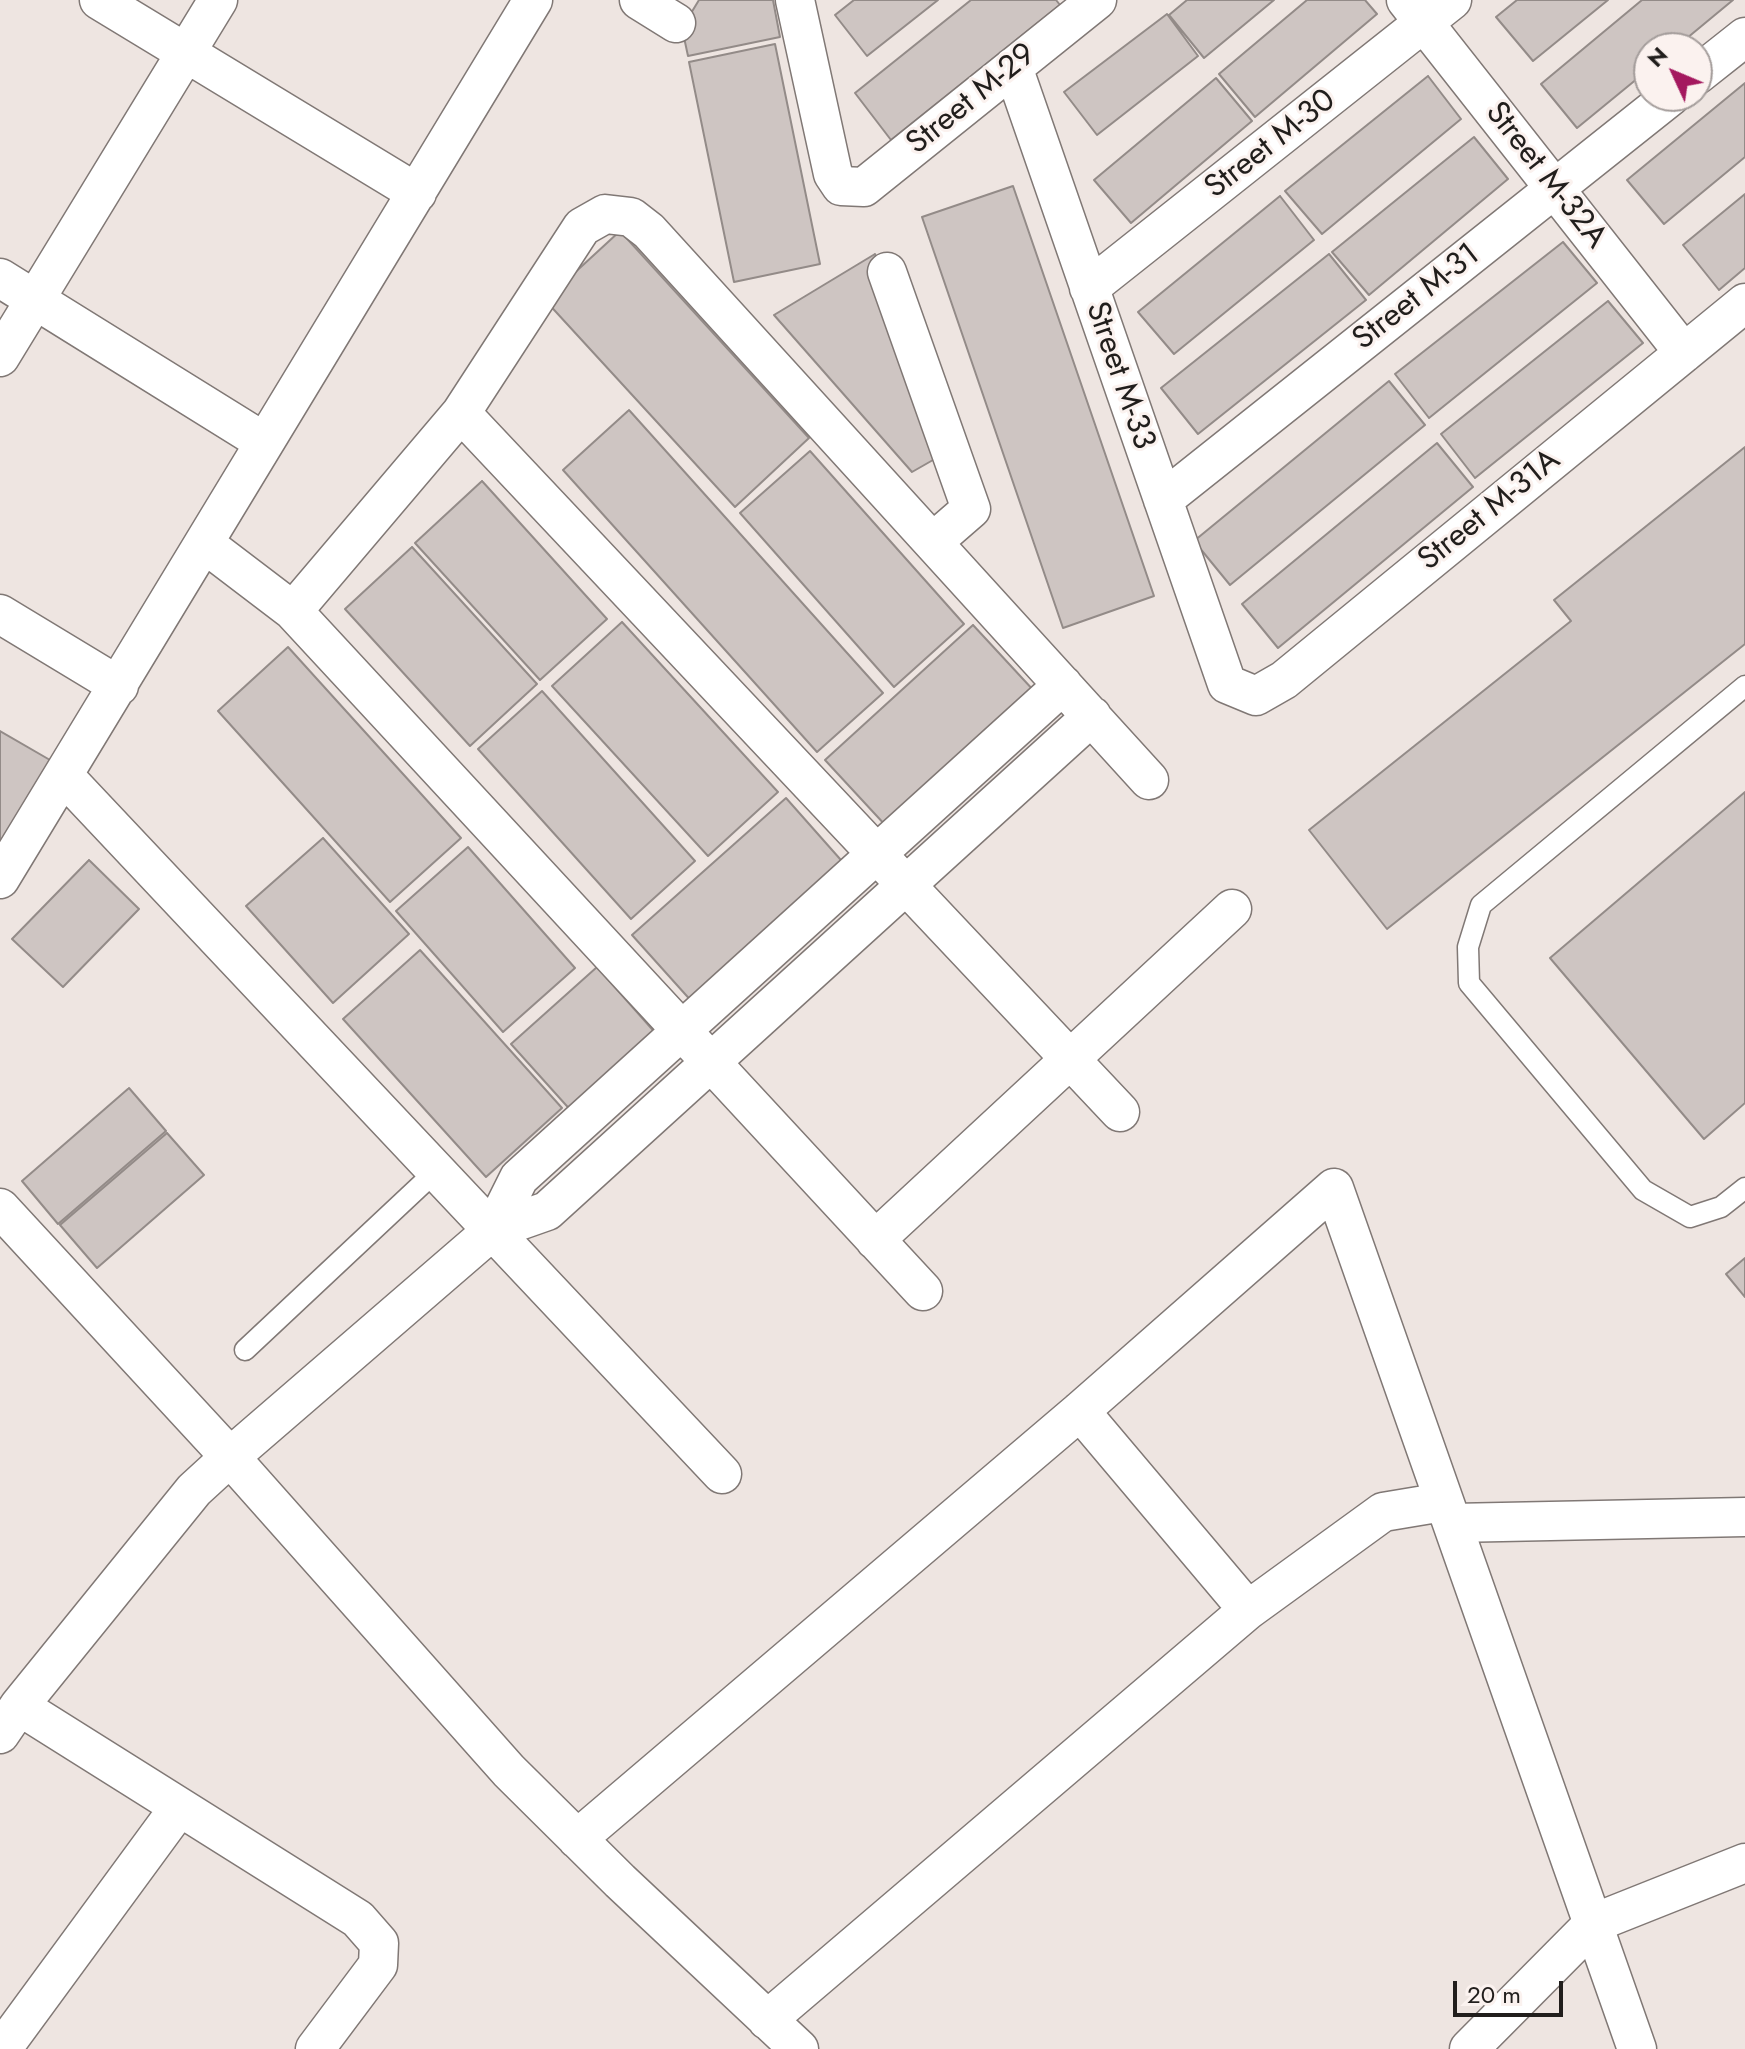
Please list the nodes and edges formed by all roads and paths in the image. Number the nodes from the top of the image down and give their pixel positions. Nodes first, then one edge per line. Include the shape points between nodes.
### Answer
1 (99, 0) edge
2 (218, 0) edge
3 (533, 0) edge
4 (639, 0) edge
5 (795, 0) edge
6 (1097, 0) edge
7 (1427, 8) edge
8 (676, 23) dead end
9 (1745, 37) edge
10 (186, 53) junction
11 (1713, 62) edge
12 (1013, 67) junction
13 (1651, 112) edge
14 (1555, 189) junction
15 (417, 193) junction
16 (887, 272) dead end
17 (0, 278) edge
18 (1089, 288) junction
19 (34, 300) junction
20 (1745, 303) edge
21 (1684, 353) junction
22 (0, 357) edge
23 (461, 413) junction
24 (264, 442) junction
25 (1163, 500) junction
26 (933, 542) junction
27 (205, 544) junction
28 (293, 611) junction
29 (0, 614) edge
30 (1227, 684) joint
31 (1063, 685) junction
32 (119, 686) junction
33 (1745, 686) edge
34 (1092, 716) junction
35 (65, 777) junction
36 (1149, 780) dead end
37 (877, 854) junction
38 (0, 879) edge
39 (906, 885) junction
40 (1232, 909) dead end
41 (682, 1030) junction
42 (1071, 1059) junction
43 (711, 1062) junction
44 (1120, 1112) dead end
45 (436, 1171) junction
46 (1745, 1188) edge
47 (0, 1208) edge
48 (493, 1230) junction
49 (875, 1240) junction
50 (923, 1291) dead end
51 (245, 1350) dead end
52 (1080, 1411) junction
53 (230, 1457) junction
54 (722, 1474) dead end
55 (1448, 1512) junction
56 (1745, 1517) edge
57 (1248, 1610) junction
58 (9, 1720) edge
59 (178, 1809) junction
60 (577, 1839) junction
61 (1745, 1863) edge
62 (1594, 1923) junction
63 (767, 2020) junction
64 (2, 2049) edge
65 (315, 2049) edge
66 (799, 2049) edge
67 (1469, 2049) edge
68 (1637, 2049) edge

1 - 10 street
2 - 10 street
3 - 15 street
4 - 8 street
5 - 12 street, Street M-29 via 833,174 841,186 864,187
6 - 12 street, Street M-29
7 - 14 street, Street M-32A
7 - 18 street, Street M-30
9 - 11 street
10 - 15 street
10 - 19 street
12 - 18 street, Street M-33
13 - 14 street, Street M-31
14 - 21 street, Street M-32A
14 - 25 street, Street M-31
15 - 24 street
16 - 26 street via 971,509
17 - 19 street
18 - 25 street, Street M-33
19 - 22 street
19 - 24 street
20 - 21 street, Street M-31A
21 - 30 street, Street M-31A via 1284,680 1256,696
23 - 26 street via 582,227 605,214 631,217
23 - 28 street
23 - 37 street
24 - 27 street
25 - 30 street, Street M-33
26 - 31 street
27 - 28 street
27 - 32 street
28 - 41 street
29 - 32 street
31 - 34 street
31 - 37 street
32 - 35 street
33 - 46 lane via 1481,905 1468,947 1469,983 1643,1190 1690,1217 1721,1207
34 - 36 street
34 - 39 street
35 - 38 street
35 - 45 street
37 - 39 street
37 - 41 street
39 - 42 street
39 - 43 street
40 - 42 street
41 - 43 street
41 - 48 street via 519,1178
42 - 44 street
42 - 49 street
43 - 48 street via 547,1211
43 - 49 street
45 - 48 street
45 - 51 lane
47 - 53 street
48 - 53 street
48 - 54 street
49 - 50 street
52 - 55 street via 1334,1188
52 - 57 street
52 - 60 street
53 - 58 street via 194,1490
53 - 60 street via 509,1771
55 - 56 street
55 - 57 street via 1383,1512
55 - 62 street
57 - 63 street
58 - 59 street
59 - 64 street
59 - 65 street via 358,1919 379,1943 378,1965
60 - 63 street
61 - 62 street
62 - 67 street
62 - 68 street
63 - 66 street

